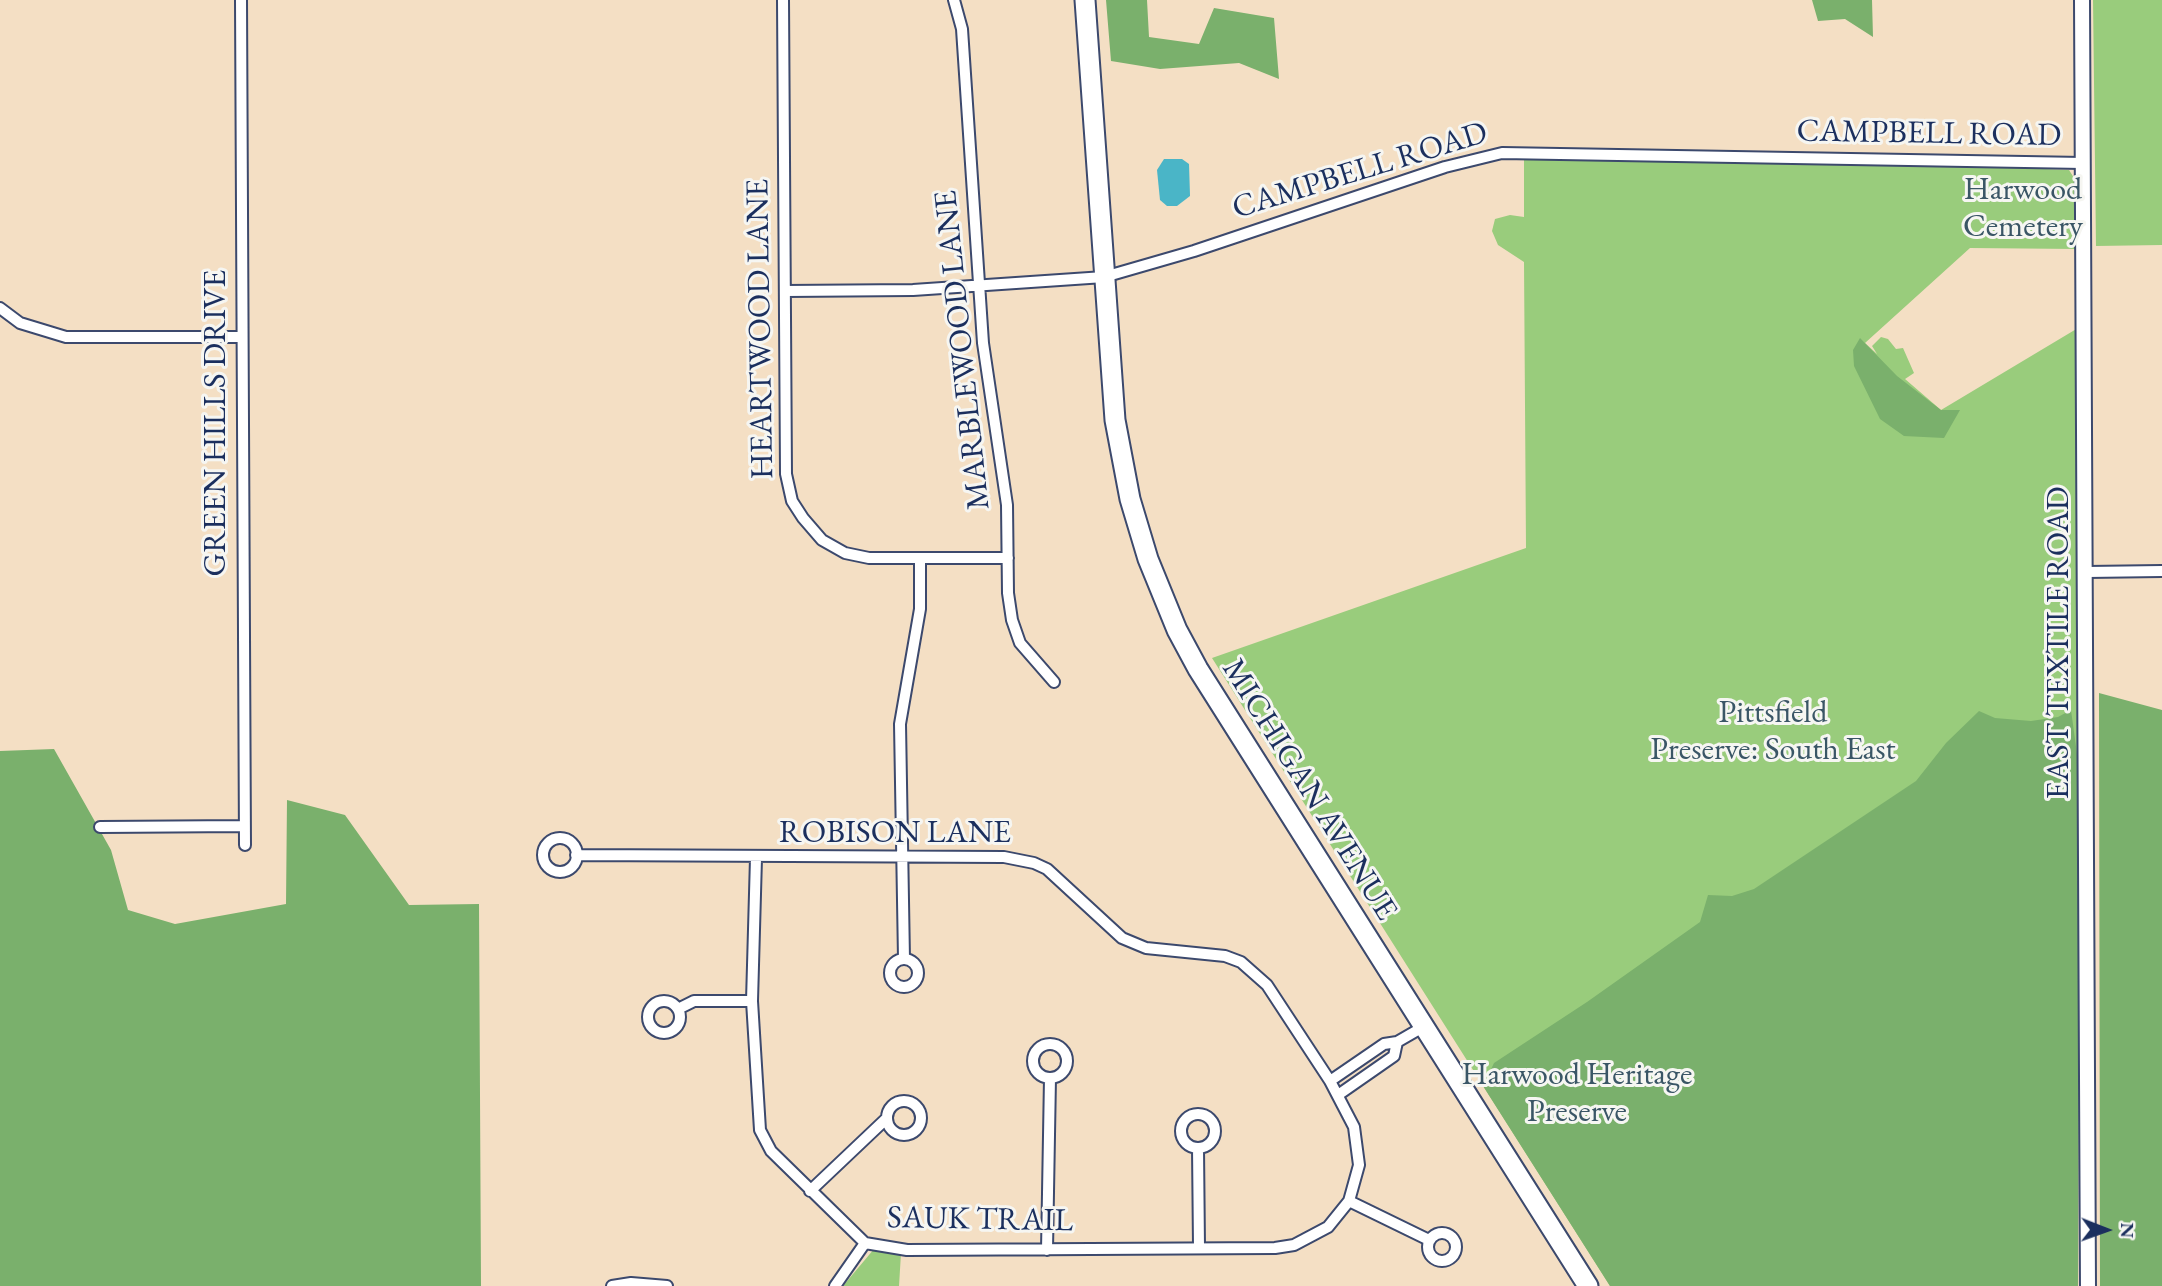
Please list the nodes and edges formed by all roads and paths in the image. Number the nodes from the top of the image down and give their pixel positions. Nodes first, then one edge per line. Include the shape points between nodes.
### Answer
1 (241, 0) edge
2 (783, 0) edge
3 (954, 0) edge
4 (1085, 0) edge
5 (2082, 0) edge
6 (2083, 163) junction
7 (1104, 277) junction
8 (978, 286) junction
9 (785, 291) junction
10 (0, 308) edge
11 (242, 337) junction
12 (920, 558) junction
13 (1008, 558) junction
14 (2162, 571) edge
15 (2087, 572) junction
16 (1054, 682) dead end
17 (244, 826) junction
18 (100, 827) dead end
19 (245, 845) dead end
20 (576, 855) dead end
21 (756, 858) junction
22 (900, 858) junction
23 (904, 959) dead end
24 (752, 1000) junction
25 (678, 1009) dead end
26 (1423, 1027) junction
27 (1397, 1042) junction
28 (1050, 1078) dead end
29 (1330, 1081) junction
30 (1338, 1095) junction
31 (887, 1118) dead end
32 (1198, 1148) dead end
33 (810, 1191) junction
34 (1349, 1201) junction
35 (1429, 1240) dead end
36 (865, 1242) junction
37 (1199, 1247) junction
38 (1047, 1250) junction
39 (612, 1286) edge
40 (667, 1286) edge
41 (835, 1286) edge
42 (1588, 1286) edge
43 (2088, 1286) edge

1 - 11 street, GREEN HILLS DRIVE
2 - 9 street, HEARTWOOD LANE
3 - 8 street, MARBLEWOOD LANE via 962,29
4 - 7 highway, MICHIGAN AVENUE
5 - 6 main road, EAST TEXTILE ROAD
6 - 7 street, CAMPBELL ROAD via 1502,153 1456,163
6 - 15 main road, EAST TEXTILE ROAD
7 - 8 street, CAMPBELL ROAD
7 - 26 highway, MICHIGAN AVENUE via 1122,461 1148,559 1169,612 1205,680
8 - 9 street, CAMPBELL ROAD
8 - 13 street, MARBLEWOOD LANE via 1003,467
9 - 12 street, HEARTWOOD LANE via 786,474 792,501 822,540 845,553
10 - 11 street via 20,323 66,337
11 - 17 street, GREEN HILLS DRIVE
12 - 13 street, HEARTWOOD LANE
12 - 22 street via 920,609 900,724
13 - 16 street, MARBLEWOOD LANE via 1012,620 1020,643
14 - 15 street
15 - 43 main road, EAST TEXTILE ROAD
17 - 18 street
17 - 19 street, GREEN HILLS DRIVE
20 - 21 street, ROBISON LANE
21 - 22 street, ROBISON LANE
21 - 24 street, SAUK TRAIL
22 - 23 street
22 - 29 street, ROBISON LANE via 1004,858 1034,863 1047,869 1122,938 1146,948 1225,956 1241,962 1267,985
24 - 25 street via 694,1001
24 - 33 street, SAUK TRAIL via 760,1130 771,1151
26 - 27 street
26 - 42 highway, MICHIGAN AVENUE
27 - 29 street via 1384,1044
27 - 30 street via 1394,1056
28 - 38 street
29 - 30 street, SAUK TRAIL
30 - 34 street, SAUK TRAIL via 1359,1147 1356,1183
31 - 33 street
32 - 37 street
33 - 36 street, SAUK TRAIL
34 - 35 street
34 - 37 street, SAUK TRAIL via 1328,1227 1294,1245
36 - 38 street, SAUK TRAIL via 907,1250
36 - 41 street
37 - 38 street, SAUK TRAIL
39 - 40 street

